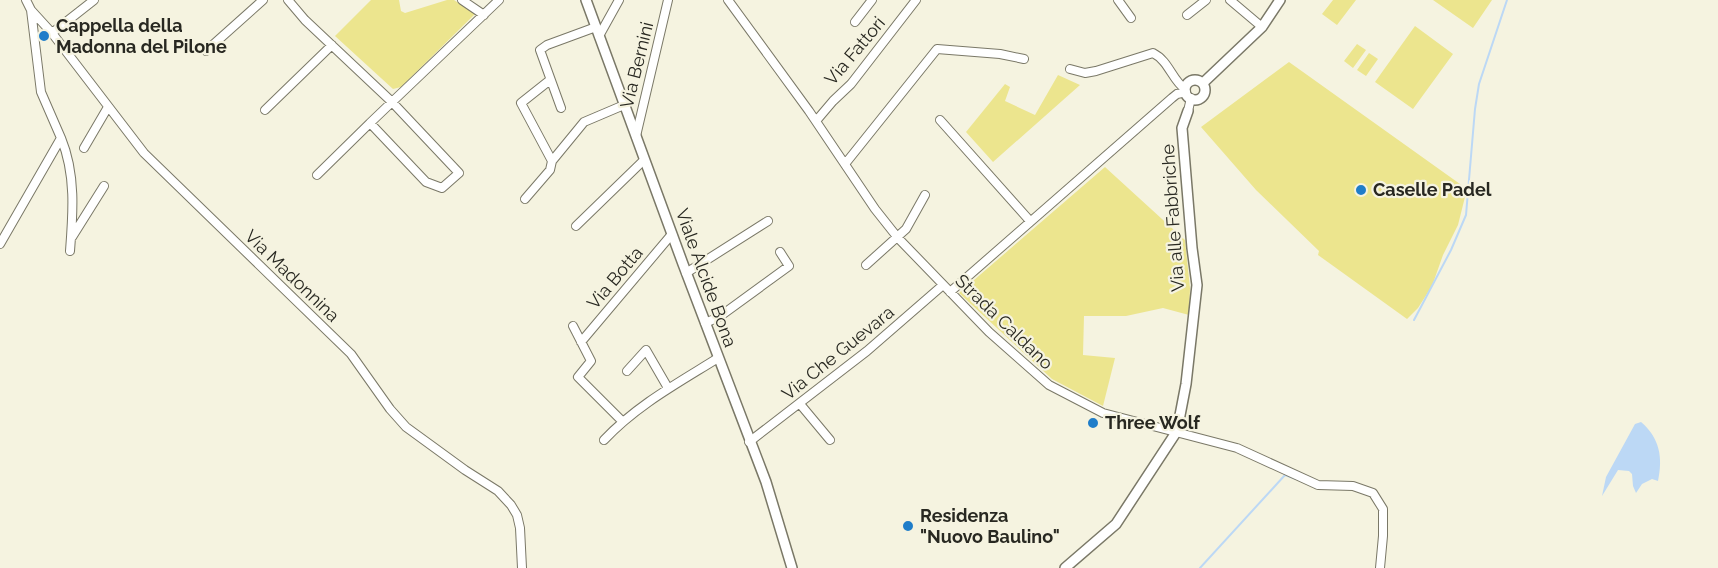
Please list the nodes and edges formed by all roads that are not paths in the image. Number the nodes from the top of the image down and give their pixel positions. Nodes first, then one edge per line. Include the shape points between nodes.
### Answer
1 (26, 0) edge
2 (94, 0) edge
3 (263, 0) edge
4 (288, 0) edge
5 (462, 0) edge
6 (499, 0) edge
7 (586, 0) edge
8 (619, 0) edge
9 (668, 0) edge
10 (872, 0) edge
11 (916, 0) edge
12 (1118, 0) edge
13 (1206, 0) edge
14 (1230, 0) edge
15 (1280, 0) edge
16 (731, 1) edge
17 (31, 10) junction
18 (484, 15) junction
19 (1187, 15) dead end
20 (1131, 18) dead end
21 (855, 22) dead end
22 (1262, 27) junction
23 (598, 32) junction
24 (52, 33) junction
25 (332, 45) junction
26 (206, 51) dead end
27 (1024, 59) dead end
28 (1070, 69) dead end
29 (550, 80) junction
30 (1203, 83) junction
31 (1187, 93) junction
32 (392, 102) junction
33 (624, 105) junction
34 (108, 107) junction
35 (561, 108) dead end
36 (265, 110) dead end
37 (1188, 111) joint
38 (940, 120) dead end
39 (816, 121) junction
40 (370, 123) junction
41 (636, 136) junction
42 (61, 138) junction
43 (84, 148) dead end
44 (644, 160) junction
45 (552, 161) junction
46 (845, 164) junction
47 (317, 175) dead end
48 (104, 186) dead end
49 (926, 195) dead end
50 (525, 199) dead end
51 (768, 221) dead end
52 (1030, 221) junction
53 (576, 226) dead end
54 (672, 234) junction
55 (71, 238) junction
56 (898, 238) junction
57 (0, 244) edge
58 (70, 251) dead end
59 (780, 252) dead end
60 (866, 265) dead end
61 (686, 273) junction
62 (944, 285) junction
63 (950, 292) junction
64 (705, 323) junction
65 (573, 326) dead end
66 (581, 342) junction
67 (718, 358) junction
68 (627, 371) dead end
69 (668, 388) junction
70 (801, 404) junction
71 (622, 421) junction
72 (1177, 431) junction
73 (604, 440) dead end
74 (830, 440) dead end
75 (749, 442) junction
76 (522, 568) edge
77 (792, 568) edge
78 (1065, 568) edge
79 (1380, 568) edge

1 - 17 street, Via Madonnina
2 - 24 street
3 - 26 street
4 - 25 street
5 - 18 street
6 - 18 street
7 - 23 street, Viale Alcide Bona
8 - 23 street
9 - 41 street, Via Bernini
10 - 21 street
11 - 39 street, Via Fattori via 851,84
12 - 20 street
13 - 19 street
14 - 22 street
15 - 22 street
16 - 39 street, Strada Caldano
17 - 24 street, Via Madonnina
17 - 42 street via 40,92
18 - 32 street
22 - 30 street
23 - 29 street via 542,47 540,53
23 - 33 street, Viale Alcide Bona
24 - 34 street, Via Madonnina
25 - 32 street
25 - 36 street
27 - 46 street via 937,49
28 - 31 street via 1096,71 1154,53
29 - 35 street
29 - 45 street via 521,103
30 - 31 street via 1192,80 1186,86
30 - 31 street via 1205,92 1200,99
31 - 37 street
31 - 52 street via 1172,98
32 - 40 street
32 - 40 street via 459,173 442,188 426,182
33 - 41 street, Viale Alcide Bona
33 - 45 street via 584,122
34 - 43 street
34 - 76 street, Via Madonnina via 144,153 351,354 406,427 498,491 511,505 520,528
37 - 72 street, Via alle Fabbriche via 1182,128 1197,285
38 - 52 street
39 - 46 street, Strada Caldano
40 - 47 street
41 - 44 street, Viale Alcide Bona
42 - 55 street via 72,177
42 - 57 street
44 - 53 street
44 - 54 street, Viale Alcide Bona
45 - 50 street via 550,170
46 - 56 street, Strada Caldano
48 - 55 street
49 - 56 street
51 - 61 street
52 - 63 street
54 - 61 street, Viale Alcide Bona
54 - 66 street, Via Botta
55 - 58 street
56 - 60 street
56 - 62 street, Strada Caldano
59 - 64 street via 789,266
61 - 64 street, Viale Alcide Bona
62 - 63 street, Strada Caldano
62 - 70 street, Via Che Guevara
63 - 72 street, Strada Caldano via 1049,385 1103,413
64 - 67 street, Viale Alcide Bona
65 - 66 street
66 - 71 street via 591,361 578,376
67 - 69 street
67 - 75 street, Viale Alcide Bona
68 - 69 street via 646,350
69 - 71 street
70 - 74 street
70 - 75 street, Via Che Guevara
71 - 73 street
72 - 78 street, Via alle Fabbriche via 1116,524
72 - 79 street, Strada Caldano via 1237,448 1318,484 1353,486 1373,492 1383,509
75 - 77 street, Viale Alcide Bona via 766,482

